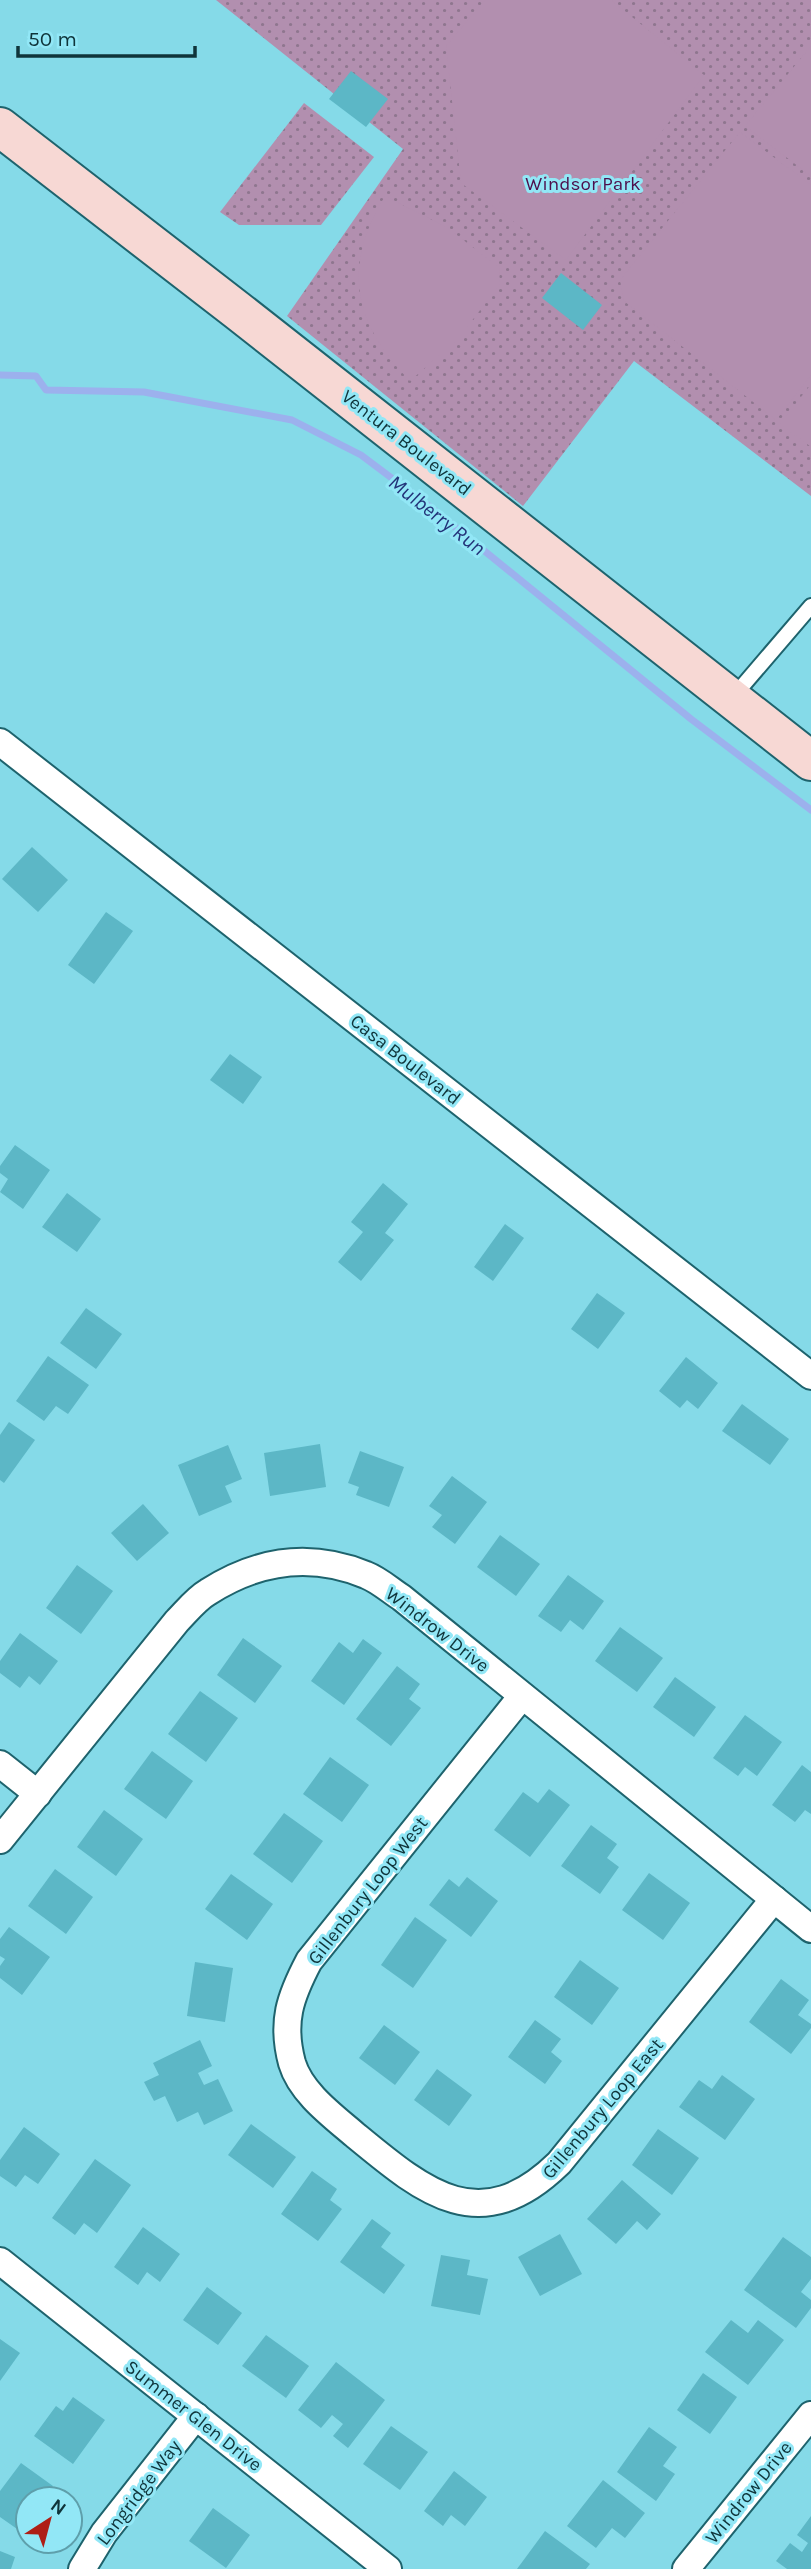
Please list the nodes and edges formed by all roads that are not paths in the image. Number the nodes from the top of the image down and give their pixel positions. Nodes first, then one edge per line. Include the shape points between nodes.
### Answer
1 (0, 127) edge
2 (811, 606) edge
3 (732, 699) junction
4 (0, 742) edge
5 (811, 761) edge
6 (811, 1376) edge
7 (522, 1696) junction
8 (0, 1764) edge
9 (37, 1794) junction
10 (0, 1840) edge
11 (774, 1899) junction
12 (811, 1929) edge
13 (351, 2132) joint
14 (0, 2260) edge
15 (811, 2415) edge
16 (196, 2416) junction
17 (82, 2569) edge
18 (388, 2569) edge
19 (686, 2569) edge

1 - 3 street, Ventura Boulevard
2 - 3 lane
3 - 5 street, Ventura Boulevard
4 - 6 street, Casa Boulevard
7 - 9 street, Windrow Drive via 367,1575 326,1564 283,1561 244,1573 205,1593 177,1621
7 - 11 street, Windrow Drive
7 - 13 street, Gillenbury Loop West via 309,1961 296,1984 287,2012 293,2066 326,2111
8 - 9 street
9 - 10 street
11 - 12 street, Windrow Drive
11 - 13 street, Gillenbury Loop East via 540,2182 514,2196 484,2203 459,2202 409,2179
14 - 16 street, Summer Glen Drive
15 - 19 street, Windrow Drive
16 - 17 street, Longridge Way via 104,2533
16 - 18 street, Summer Glen Drive

